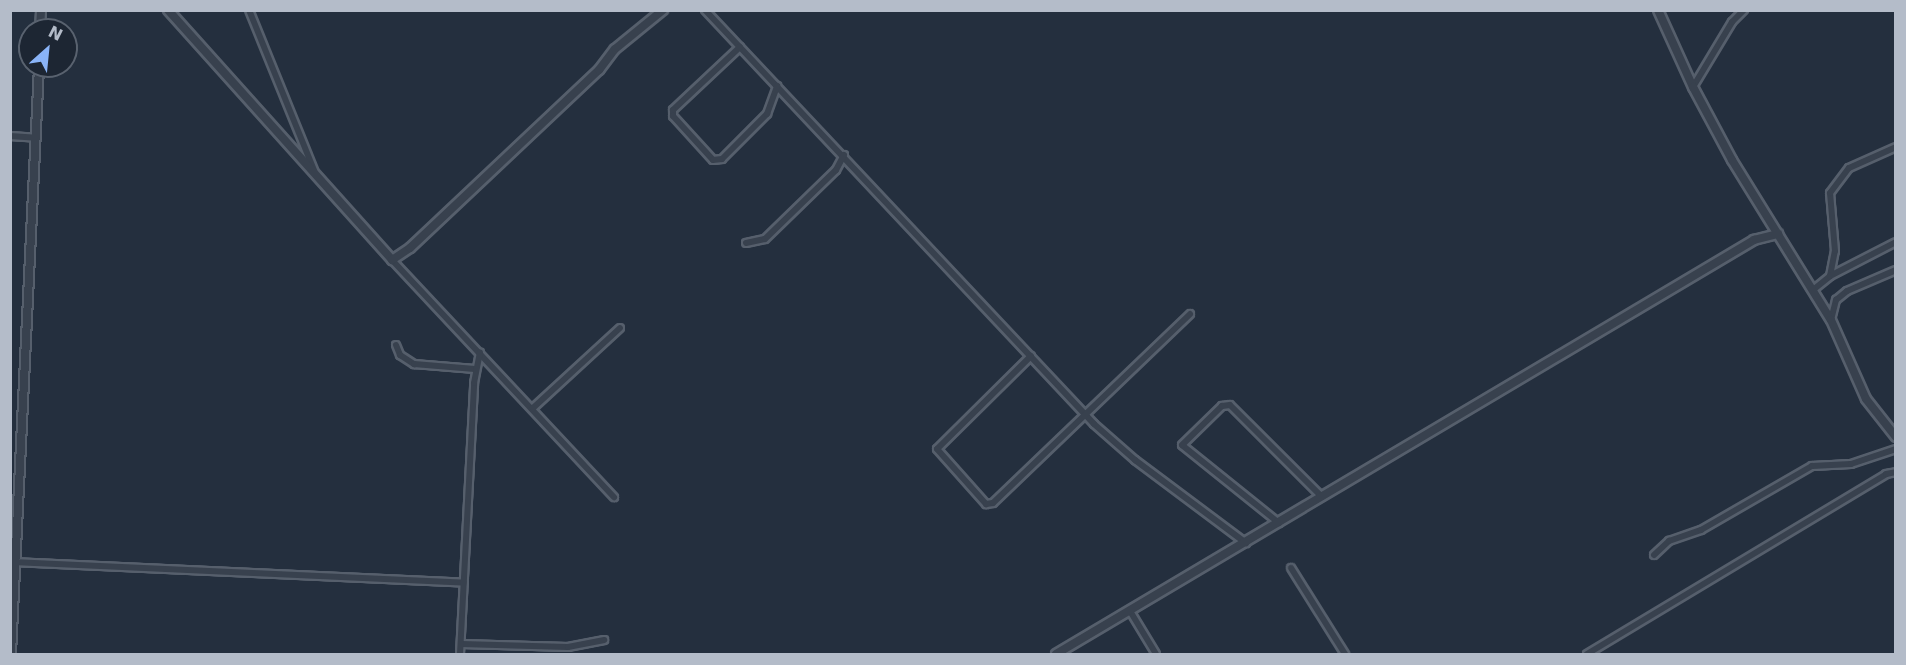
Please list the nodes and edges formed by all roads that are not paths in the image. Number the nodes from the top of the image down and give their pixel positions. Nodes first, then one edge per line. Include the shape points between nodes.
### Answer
1 (168, 10) edge
2 (249, 10) edge
3 (663, 10) edge
4 (705, 10) edge
5 (1658, 10) edge
6 (1744, 10) edge
7 (740, 47) junction
8 (38, 78) edge
9 (777, 86) junction
10 (1693, 87) junction
11 (10, 136) edge
12 (36, 138) junction
13 (1896, 147) edge
14 (844, 155) junction
15 (314, 171) junction
16 (1778, 234) junction
17 (1896, 242) edge
18 (746, 243) dead end
19 (392, 260) junction
20 (1896, 270) edge
21 (1830, 276) junction
22 (1813, 290) junction
23 (1190, 314) dead end
24 (1831, 320) junction
25 (620, 328) dead end
26 (396, 345) dead end
27 (480, 353) junction
28 (1031, 356) junction
29 (475, 369) junction
30 (532, 408) junction
31 (1085, 415) junction
32 (1896, 437) edge
33 (1896, 449) edge
34 (1896, 472) edge
35 (614, 497) dead end
36 (1322, 497) junction
37 (1279, 523) junction
38 (1246, 543) junction
39 (1654, 555) dead end
40 (13, 562) edge
41 (1291, 568) dead end
42 (464, 583) junction
43 (1130, 611) junction
44 (604, 640) dead end
45 (461, 644) junction
46 (11, 654) edge
47 (460, 654) edge
48 (1056, 654) edge
49 (1156, 654) edge
50 (1345, 654) edge
51 (1587, 654) edge

1 - 15 street
2 - 15 street
3 - 19 street via 615,49 599,70 410,248
4 - 7 street
5 - 10 street
6 - 10 street via 1732,22
7 - 9 street
7 - 9 street via 673,110 673,116 713,160 722,159 767,114
8 - 12 street
9 - 14 street
10 - 16 street
11 - 12 street
12 - 40 street
13 - 21 street via 1849,168 1830,193 1835,237
14 - 18 street via 836,170 765,239
14 - 28 street
15 - 19 street
16 - 22 street
16 - 36 street via 1754,240
17 - 21 street
19 - 27 street
20 - 24 street via 1847,291 1836,300
21 - 22 street
22 - 24 street
23 - 31 street
24 - 32 street via 1866,399
25 - 30 street
26 - 29 street via 400,355 414,364
27 - 29 street
27 - 30 street
28 - 31 street
28 - 31 street via 937,449 973,492 986,504 993,503
29 - 42 street
30 - 35 street
31 - 38 street via 1135,460
33 - 39 street via 1851,464 1812,466 1701,530 1669,542
34 - 51 street via 1886,474
36 - 37 street
36 - 37 street via 1230,405 1222,406 1182,445
37 - 38 street
38 - 43 street
40 - 42 street
40 - 46 street
41 - 50 street
42 - 45 street
43 - 48 street
43 - 49 street
44 - 45 street via 568,647
45 - 47 street

